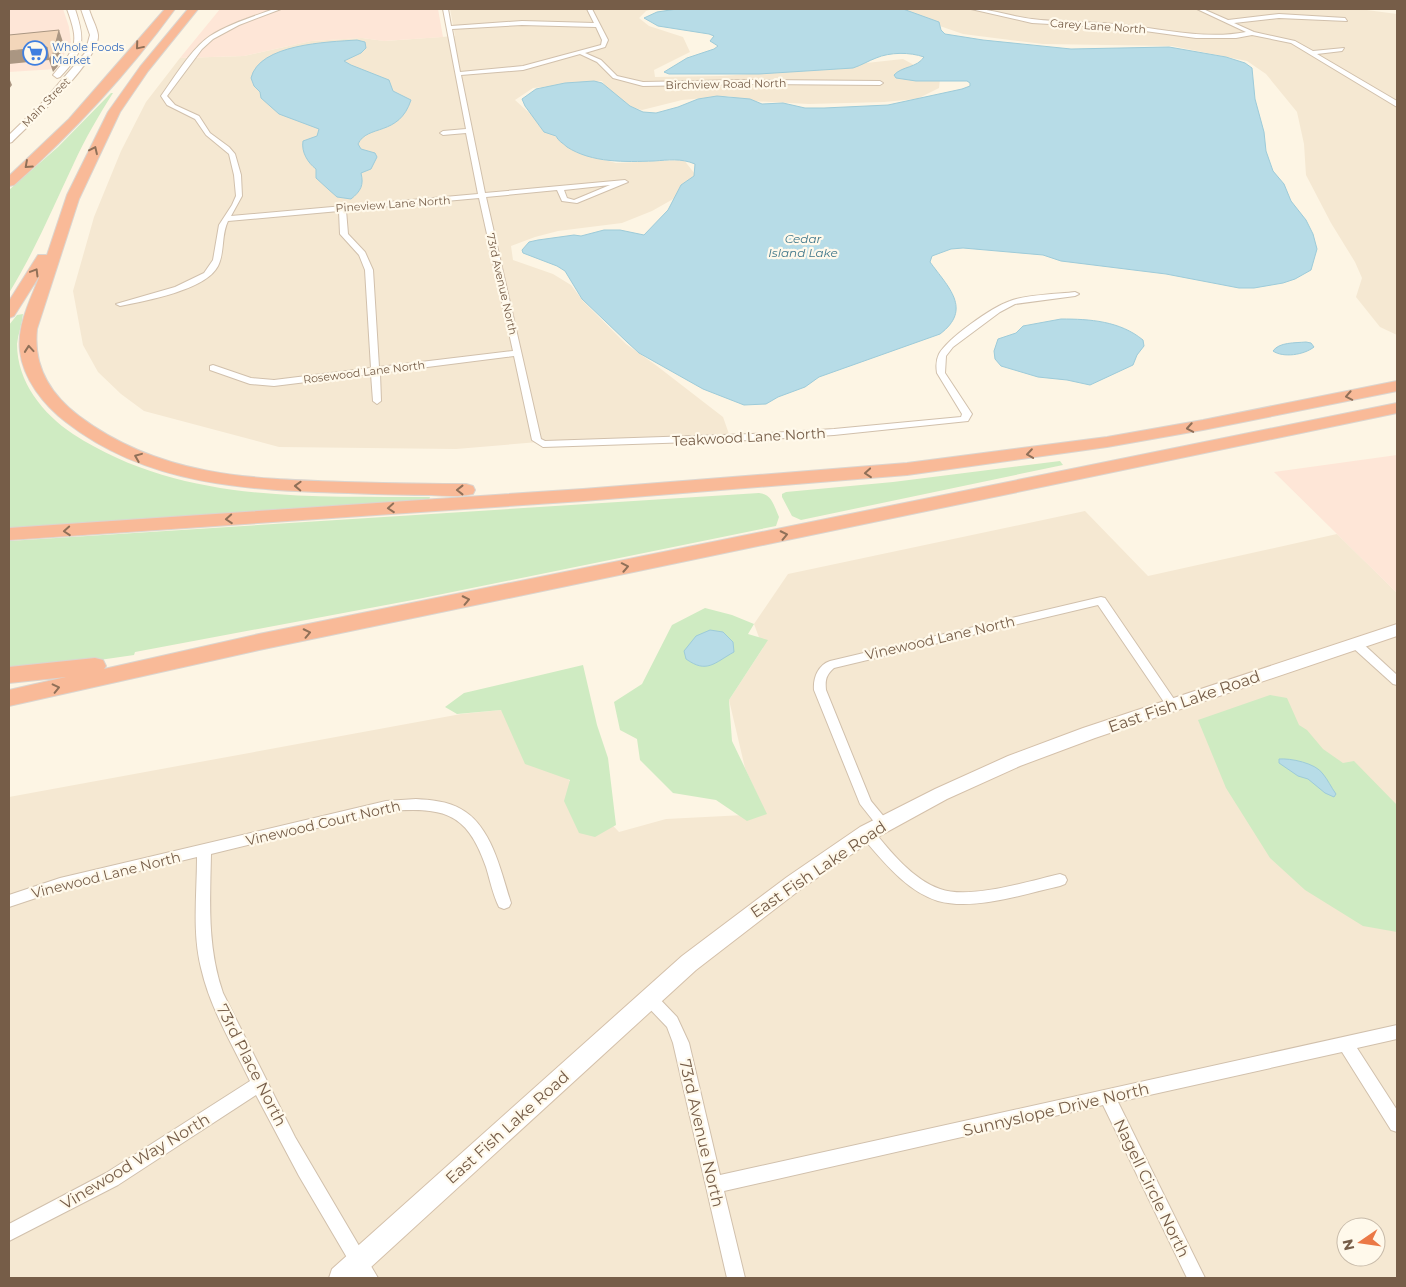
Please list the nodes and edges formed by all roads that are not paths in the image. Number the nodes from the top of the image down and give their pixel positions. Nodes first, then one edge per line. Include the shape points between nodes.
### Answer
1 (71, 9) edge
2 (84, 9) edge
3 (170, 9) edge
4 (193, 9) edge
5 (278, 9) edge
6 (445, 9) edge
7 (590, 9) edge
8 (974, 9) edge
9 (1199, 9) edge
10 (1345, 20) dead end
11 (1228, 22) junction
12 (598, 25) junction
13 (450, 28) junction
14 (1252, 33) junction
15 (1342, 49) dead end
16 (582, 53) junction
17 (1313, 53) junction
18 (458, 74) junction
19 (880, 83) dead end
20 (49, 84) dead end
21 (1397, 106) edge
22 (470, 131) junction
23 (443, 133) dead end
24 (9, 140) edge
25 (9, 182) edge
26 (560, 189) junction
27 (74, 195) junction
28 (482, 196) junction
29 (342, 208) junction
30 (226, 219) junction
31 (1075, 294) dead end
32 (120, 304) dead end
33 (9, 313) edge
34 (517, 352) junction
35 (213, 368) dead end
36 (375, 371) junction
37 (1397, 386) edge
38 (377, 401) dead end
39 (1397, 408) edge
40 (536, 436) joint
41 (701, 486) junction
42 (9, 534) edge
43 (1397, 630) edge
44 (259, 642) junction
45 (1356, 644) junction
46 (9, 675) edge
47 (1397, 681) edge
48 (9, 698) edge
49 (1172, 705) junction
50 (876, 829) junction
51 (204, 851) junction
52 (1060, 880) dead end
53 (9, 900) edge
54 (504, 903) dead end
55 (649, 998) junction
56 (1397, 1032) edge
57 (1346, 1045) junction
58 (259, 1084) junction
59 (1108, 1098) junction
60 (1397, 1124) edge
61 (714, 1185) junction
62 (9, 1233) edge
63 (364, 1270) edge
64 (341, 1278) edge
65 (736, 1278) edge
66 (1196, 1278) edge

1 - 20 street, Main Street via 79,42 67,65
2 - 24 street, Main Street via 94,35 89,54 45,105
3 -> 25 highway via 68,126
27 -> 4 highway via 119,104
5 - 30 street via 224,30 203,45 166,92 168,103 196,116 208,134 232,154 239,194
6 - 13 street, 73rd Avenue North
7 - 12 street
8 - 14 street, Carey Lane North via 1032,21 1123,26 1196,36
9 - 11 street
10 - 11 street via 1279,16
11 - 14 street
12 - 13 street via 522,23
12 - 16 street via 604,45
13 - 18 street, 73rd Avenue North
14 - 17 street via 1288,40
15 - 17 street
16 - 18 street via 522,68
16 - 19 street, Birchview Road North via 599,61 615,77 643,84
17 - 21 street
18 - 22 street, 73rd Avenue North
22 - 23 street
22 - 28 street, 73rd Avenue North
26 - 26 street, Pineview Lane North via 564,200 575,202 625,182
26 - 28 street, Pineview Lane North
33 -> 27 highway via 39,266
41 -> 27 highway via 450,490 260,484 180,472 131,454 94,436 61,410 41,386 30,363 28,341 32,317
28 - 29 street, Pineview Lane North
28 - 34 street, 73rd Avenue North
29 - 30 street, Pineview Lane North
29 - 36 street via 344,234 362,254 369,270
30 - 32 street via 221,228 216,262 209,274 147,298
31 - 40 street, Teakwood Lane North via 1013,302 950,345 940,366 946,383 967,414 964,419 834,432 659,441 551,445 539,442
34 - 36 street, Rosewood Lane North
34 - 40 street, 73rd Avenue North
35 - 36 street, Rosewood Lane North via 262,383
36 - 38 street
37 -> 41 highway via 1204,425 1020,455 873,472
44 -> 39 highway
41 -> 42 highway
43 - 45 street, East Fish Lake Road
44 - 46 highway via 82,668
48 -> 44 highway
45 - 47 street
45 - 49 street, East Fish Lake Road
49 - 50 street, East Fish Lake Road via 1014,761 941,794
49 - 50 street, Vinewood Lane North via 1101,601 830,665 818,680 820,690
50 - 52 street via 910,878 941,896 973,897
50 - 55 street, East Fish Lake Road via 729,930
51 - 53 street, Vinewood Lane North via 60,884
51 - 54 street, Vinewood Court North via 386,806 432,804 452,810 468,820 479,833 488,850
51 - 58 street, 73rd Place North via 203,928 212,982
55 - 61 street, 73rd Avenue North via 676,1030
55 - 63 street, East Fish Lake Road
56 - 57 street, Sunnyslope Drive North
57 - 59 street, Sunnyslope Drive North
57 - 60 street
58 - 62 street, Vinewood Way North via 112,1179
58 - 63 street, 73rd Place North via 340,1234
59 - 61 street, Sunnyslope Drive North
59 - 66 street, Nagell Circle North
61 - 65 street, 73rd Avenue North
63 - 64 street, East Fish Lake Road

